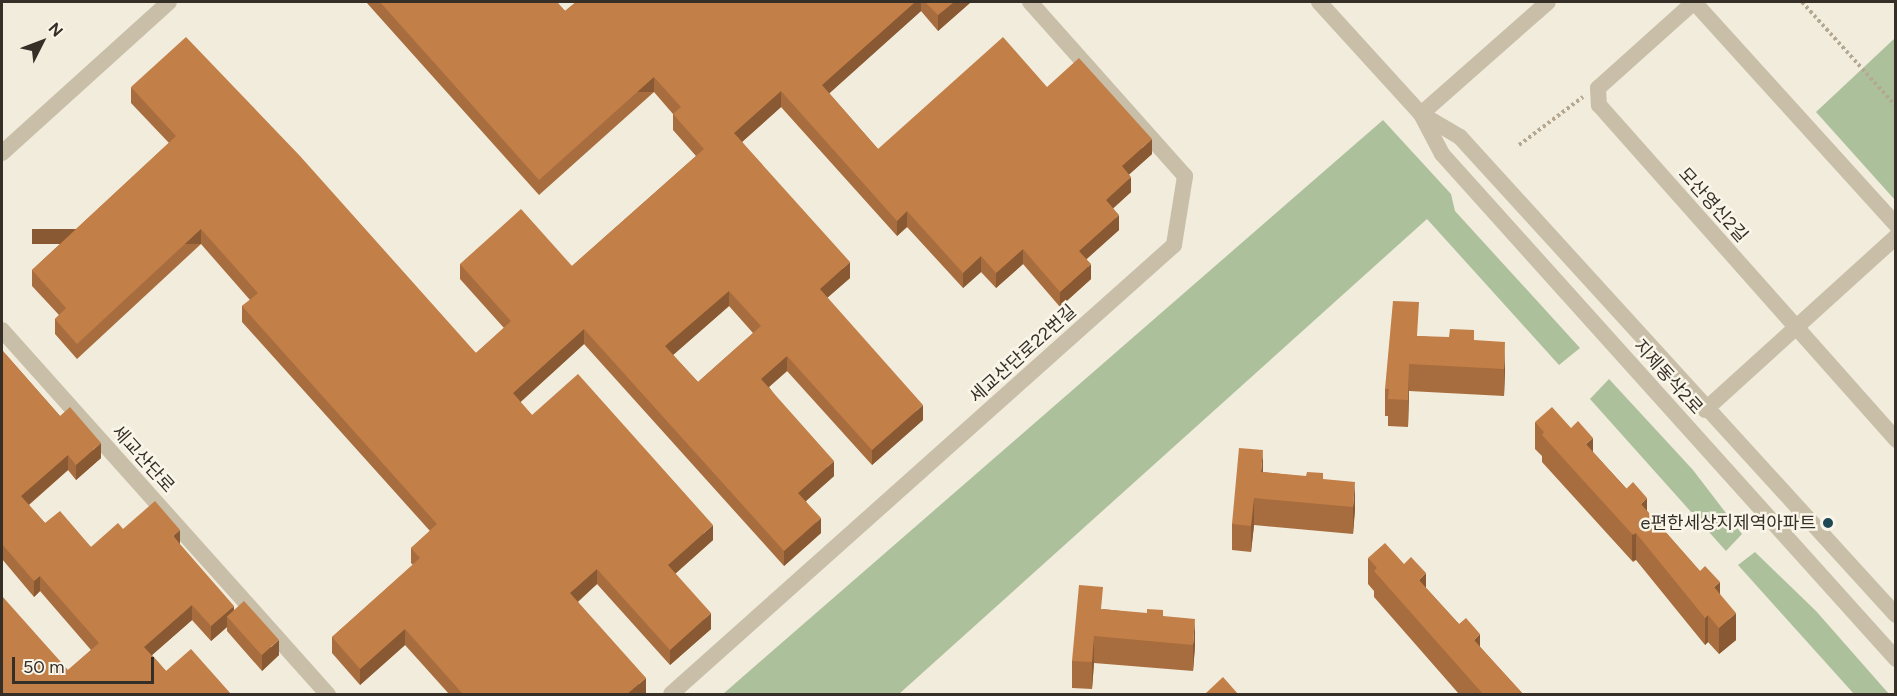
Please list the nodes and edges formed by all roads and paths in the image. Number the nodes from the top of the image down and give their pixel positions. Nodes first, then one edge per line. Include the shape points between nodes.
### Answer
1 (170, 2) edge
2 (1030, 2) edge
3 (1319, 2) edge
4 (1548, 2) edge
5 (1694, 2) edge
6 (1802, 2) edge
7 (1598, 96) junction
8 (1896, 106) edge
9 (1422, 114) junction
10 (1519, 145) dead end
11 (2, 153) edge
12 (1896, 225) edge
13 (1896, 237) edge
14 (1796, 327) junction
15 (2, 330) edge
16 (1705, 410) junction
17 (1896, 440) edge
18 (1896, 615) edge
19 (1896, 659) edge
20 (328, 694) edge
21 (671, 694) edge

1 - 11 street
2 - 21 street, 세교산단로22번길 via 1185,176 1174,245
3 - 9 street, 지제동삭2로
4 - 9 street
5 - 7 street via 1598,88
5 - 12 street
6 - 8 path
7 - 10 path via 1578,97
7 - 14 street, 모산영신2길 via 1599,105
9 - 16 street, 지제동삭2로 via 1460,137
9 - 19 street, 지제동삭2로 via 1442,154
13 - 14 street
14 - 16 street
14 - 17 street, 모산영신2길
15 - 20 street, 세교산단로
16 - 18 street, 지제동삭2로

